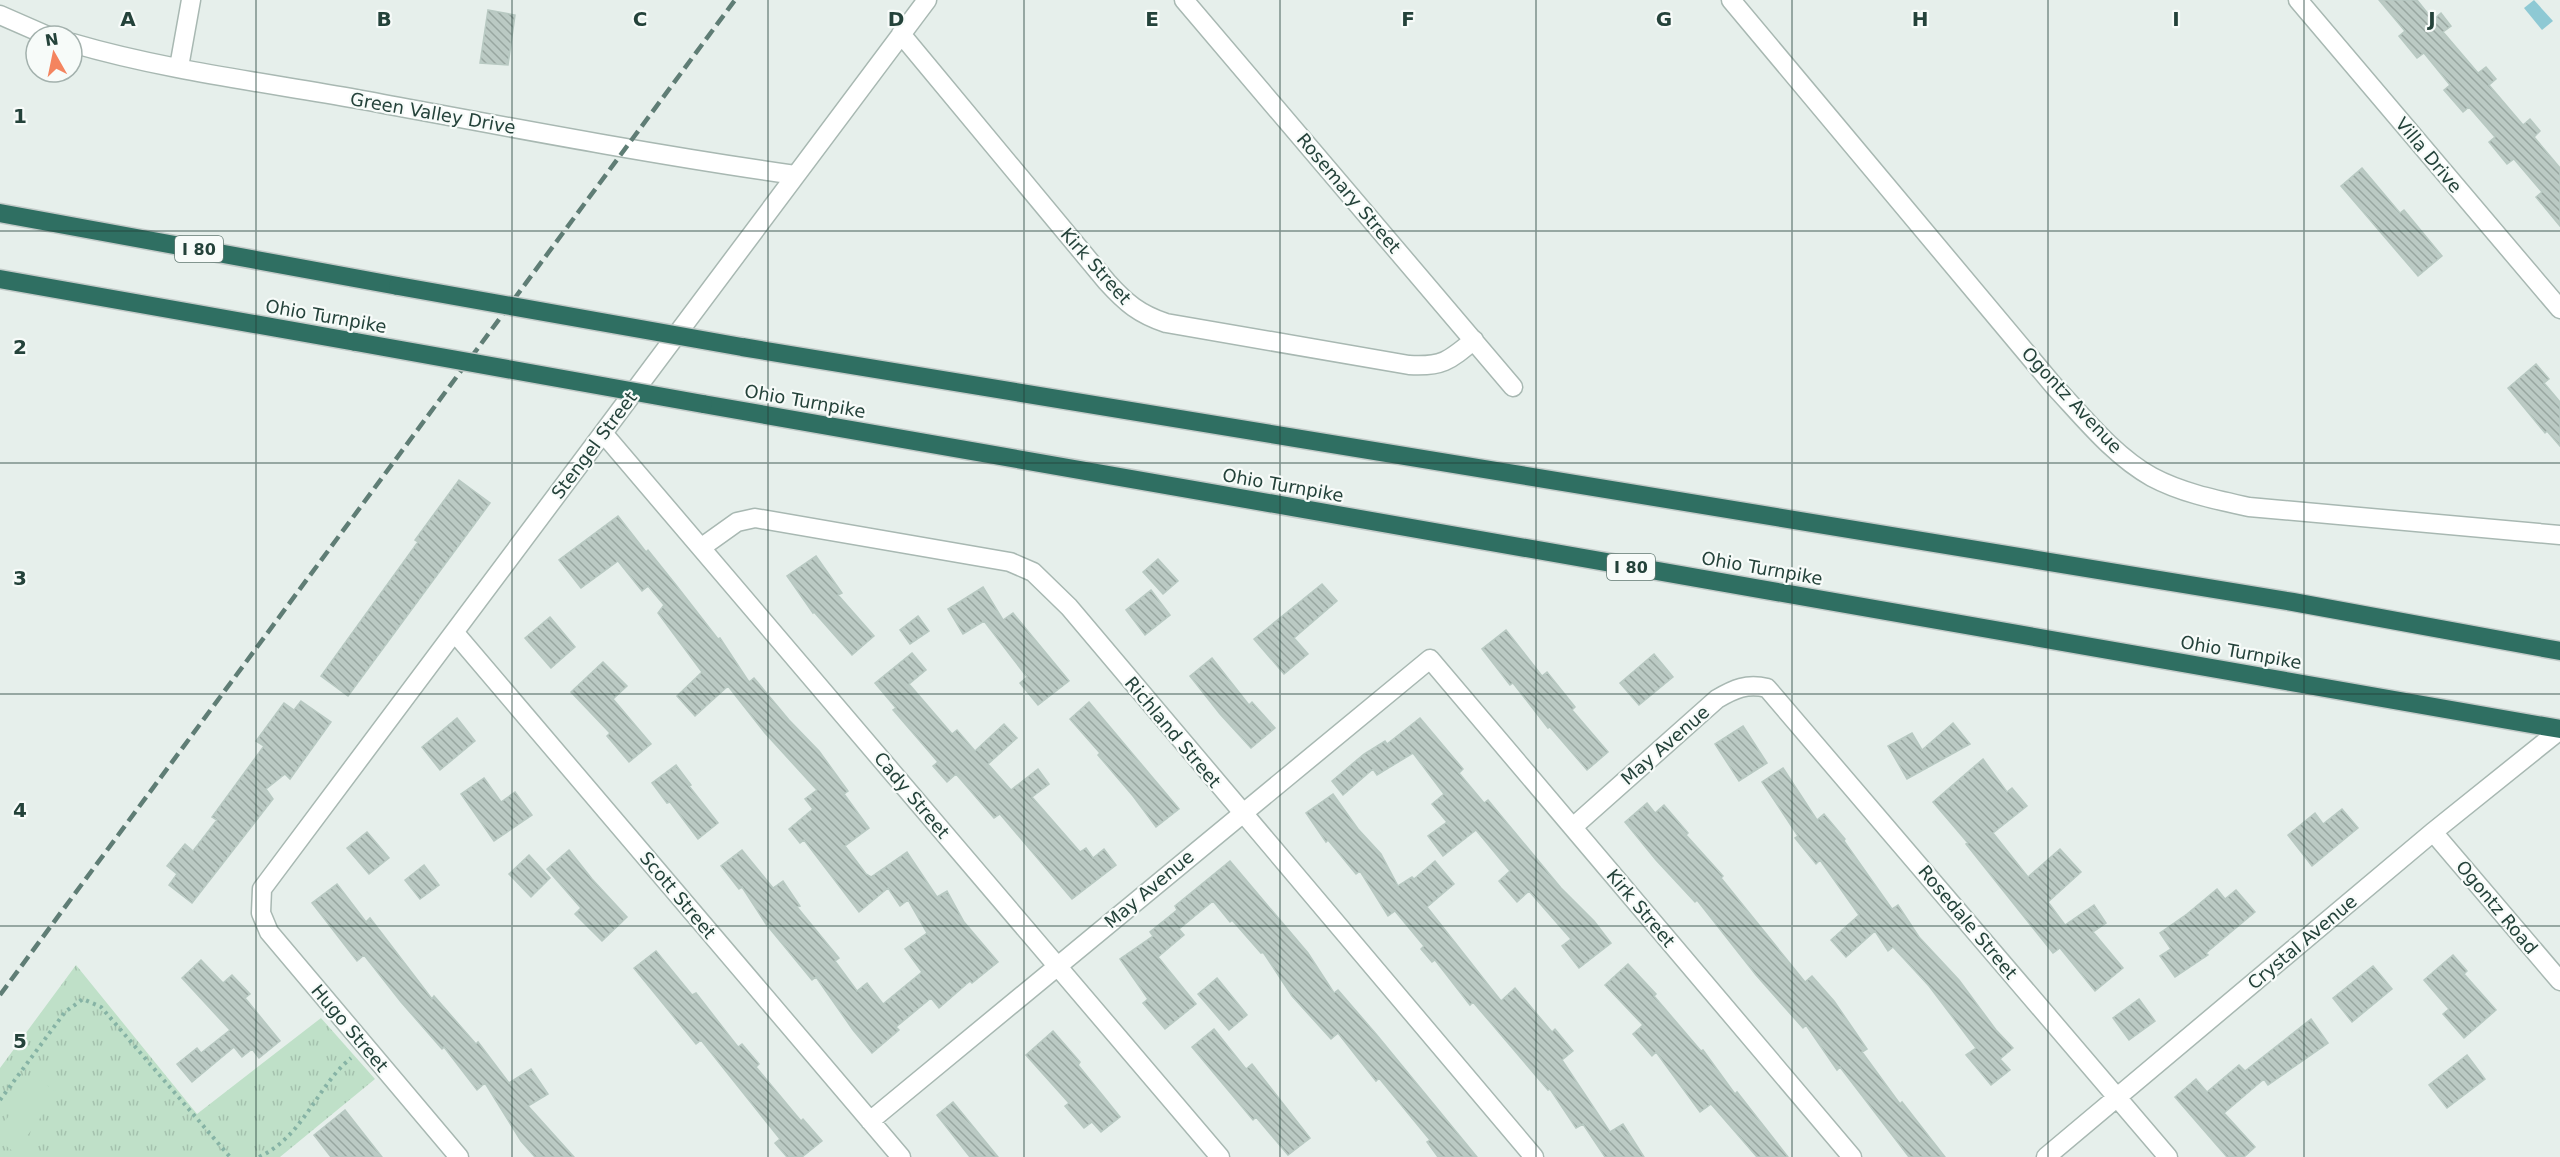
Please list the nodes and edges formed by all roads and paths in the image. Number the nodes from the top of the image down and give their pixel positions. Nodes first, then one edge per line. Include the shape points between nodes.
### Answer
1 (191, 0) edge
2 (927, 0) edge
3 (1184, 0) edge
4 (1731, 0) edge
5 (2298, 0) edge
6 (0, 15) edge
7 (24, 26) edge
8 (901, 34) junction
9 (84, 46) edge
10 (179, 67) junction
11 (795, 175) junction
12 (0, 213) edge
13 (0, 279) edge
14 (2560, 309) edge
15 (1474, 340) junction
16 (1514, 387) dead end
17 (603, 433) junction
18 (2560, 535) edge
19 (702, 547) junction
20 (455, 633) junction
21 (2560, 651) edge
22 (1430, 659) joint
23 (1767, 688) joint
24 (2560, 729) edge
25 (1241, 813) junction
26 (1573, 827) junction
27 (2433, 832) junction
28 (262, 890) joint
29 (1057, 966) junction
30 (2560, 981) edge
31 (365, 1046) junction
32 (2117, 1097) junction
33 (0, 1100) edge
34 (870, 1121) junction
35 (230, 1157) edge
36 (259, 1157) edge
37 (459, 1157) edge
38 (901, 1157) edge
39 (1220, 1157) edge
40 (1534, 1157) edge
41 (1852, 1157) edge
42 (2046, 1157) edge
43 (2168, 1157) edge

1 - 10 street
2 - 8 street, Stengel Street
3 - 15 street, Rosemary Street
4 - 18 street, Ogontz Avenue via 2054,386 2109,444 2152,477 2203,496 2249,507
5 - 14 street, Villa Drive
6 - 7 street
8 - 11 street, Stengel Street
8 - 15 street, Kirk Street via 1107,282 1143,315 1166,324 1409,365 1432,366 1452,358
9 - 10 street, Green Valley Drive
10 - 11 street, Green Valley Drive
11 - 17 street, Stengel Street
12 - 21 highway, I 80, bridge via 742,347 2293,602
13 - 24 highway, Ohio Turnpike / I 80, bridge
15 - 16 street, Rosemary Street
17 - 19 street, Cady Street
17 - 20 street, Stengel Street
19 - 25 street, Richland Street via 737,522 755,518 1010,562 1033,572 1069,608
19 - 29 street, Cady Street
20 - 28 street, Stengel Street
20 - 34 street, Scott Street
22 - 25 street, May Avenue
22 - 26 street, Kirk Street
23 - 26 street, May Avenue via 1745,686 1717,699
23 - 32 street, Rosedale Street
24 - 27 street, Crystal Avenue
25 - 29 street, May Avenue
25 - 40 street, Richland Street
26 - 41 street, Kirk Street
27 - 30 street, Ogontz Road
27 - 32 street, Crystal Avenue
28 - 31 street, Hugo Street via 261,913 269,932
29 - 34 street, May Avenue
29 - 39 street, Cady Street
31 - 36 path via 343,1065 308,1114 276,1149
31 - 37 street, Hugo Street
32 - 42 street, Crystal Avenue
32 - 43 street, Rosedale Street
33 - 35 path via 65,1012 83,999 101,1007
34 - 38 street, Scott Street

